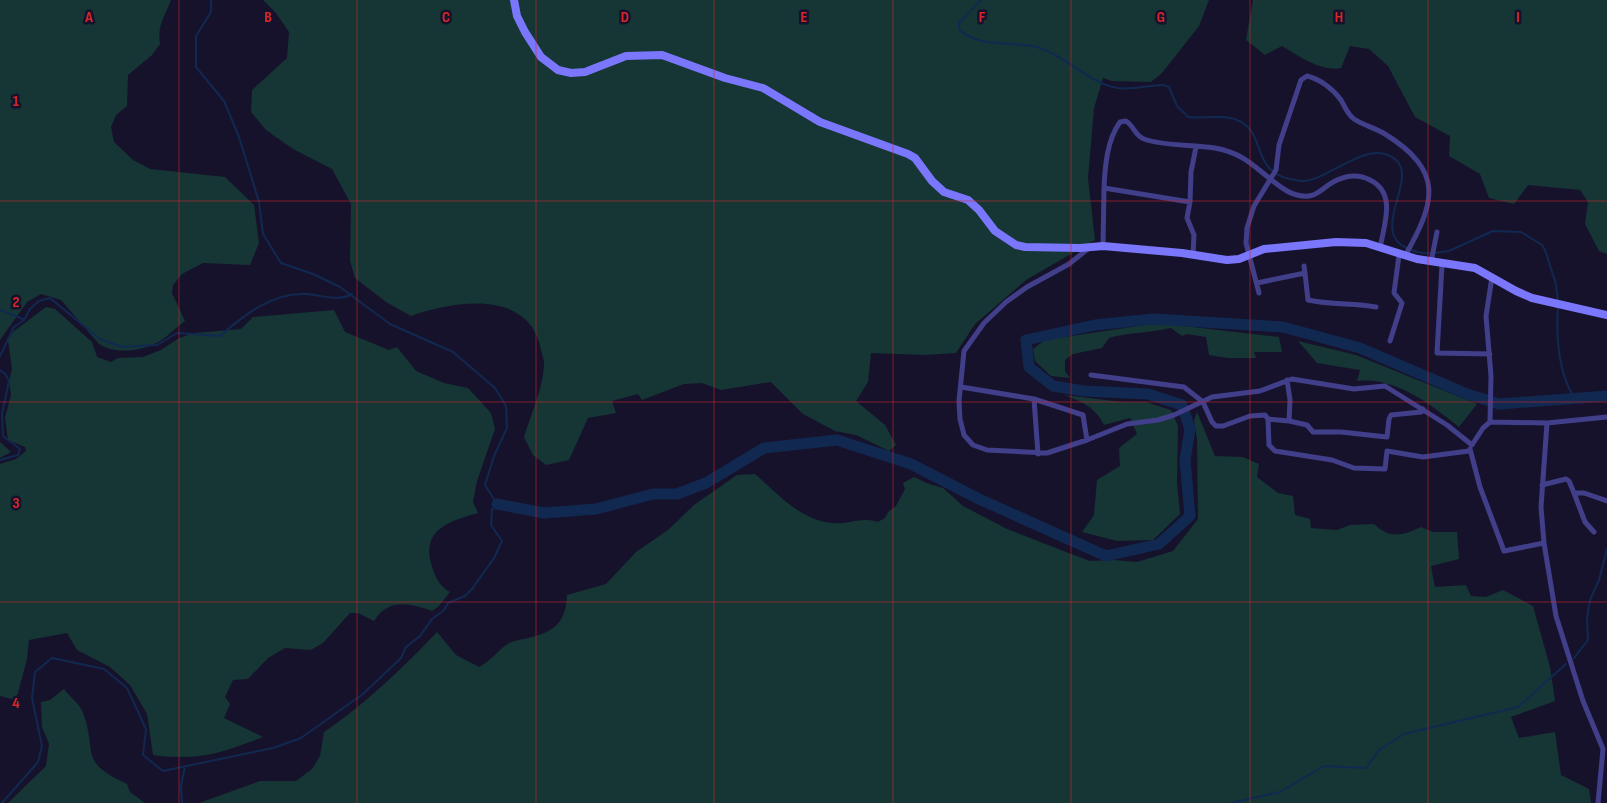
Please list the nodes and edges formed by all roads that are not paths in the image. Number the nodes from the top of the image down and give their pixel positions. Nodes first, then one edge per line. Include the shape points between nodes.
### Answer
1 (514, 0) edge
2 (1196, 147) junction
3 (1272, 177) junction
4 (1104, 188) junction
5 (1190, 202) junction
6 (1437, 232) dead end
7 (1103, 246) junction
8 (1089, 248) junction
9 (1380, 248) junction
10 (1193, 254) junction
11 (1405, 254) junction
12 (1249, 255) junction
13 (1432, 260) junction
14 (1442, 264) junction
15 (1304, 266) dead end
16 (1305, 273) junction
17 (1492, 277) junction
18 (1257, 283) junction
19 (1260, 293) dead end
20 (1376, 307) dead end
21 (1607, 315) edge
22 (1390, 341) dead end
23 (1490, 354) junction
24 (1091, 375) dead end
25 (1286, 380) junction
26 (961, 387) junction
27 (1034, 399) junction
28 (1203, 402) junction
29 (1423, 409) junction
30 (1607, 417) edge
31 (1268, 420) junction
32 (1289, 420) junction
33 (1490, 422) junction
34 (1547, 423) junction
35 (1388, 437) junction
36 (1087, 440) junction
37 (1471, 448) junction
38 (1387, 451) junction
39 (1038, 454) junction
40 (1542, 485) junction
41 (1574, 493) junction
42 (1607, 501) edge
43 (1594, 532) dead end
44 (1544, 543) junction
45 (1598, 803) edge

1 - 8 street via 525,32 541,57 558,70 585,72 626,56 662,55 714,75 763,88 820,122 908,154 940,188 976,206 995,230 1016,245
2 - 3 street via 1212,147 1238,155
2 - 4 street via 1141,138 1130,123 1123,121 1113,135 1106,158
2 - 5 street
3 - 9 street via 1286,192 1303,196 1316,195 1331,183 1348,177 1372,181 1382,189 1388,204
3 - 11 street via 1301,80 1310,77 1336,93 1353,118 1403,145 1425,170 1430,184 1423,223
3 - 12 street via 1249,218 1246,235
4 - 5 street
4 - 7 street
5 - 10 street via 1187,218 1194,232
6 - 13 street
7 - 8 street
7 - 10 street
8 - 26 street via 1070,264 1016,294 984,323 964,351
9 - 11 street
9 - 12 street via 1366,243 1336,242 1264,249
10 - 12 street via 1227,260
11 - 13 street
11 - 22 street via 1394,293 1402,303
12 - 18 street
13 - 14 street
14 - 17 street via 1475,268
14 - 23 street via 1437,353
15 - 16 street
16 - 18 street
16 - 20 street via 1308,300
17 - 21 street via 1516,291 1554,304
17 - 23 street via 1487,307
18 - 19 street
23 - 33 street
24 - 28 street via 1179,386
25 - 28 street via 1260,391 1212,397
25 - 29 street via 1354,389 1385,386
25 - 32 street
26 - 27 street
26 - 39 street via 958,401 960,419 973,446
27 - 36 street via 1083,415
27 - 39 street
28 - 31 street via 1216,426 1259,414 1266,415
28 - 36 street via 1174,415 1127,424
29 - 35 street via 1421,412 1391,415
29 - 37 street
30 - 34 street
31 - 32 street
31 - 38 street via 1269,445 1275,451 1332,460 1354,468 1379,469 1387,468
32 - 35 street via 1307,425 1313,432
33 - 34 street
33 - 37 street
34 - 40 street
35 - 38 street
36 - 39 street
37 - 38 street via 1423,457
37 - 44 street via 1480,487 1504,551
40 - 41 street via 1566,479
40 - 44 street
41 - 42 street
41 - 43 street via 1585,522
44 - 45 street via 1556,616 1583,701 1603,749

